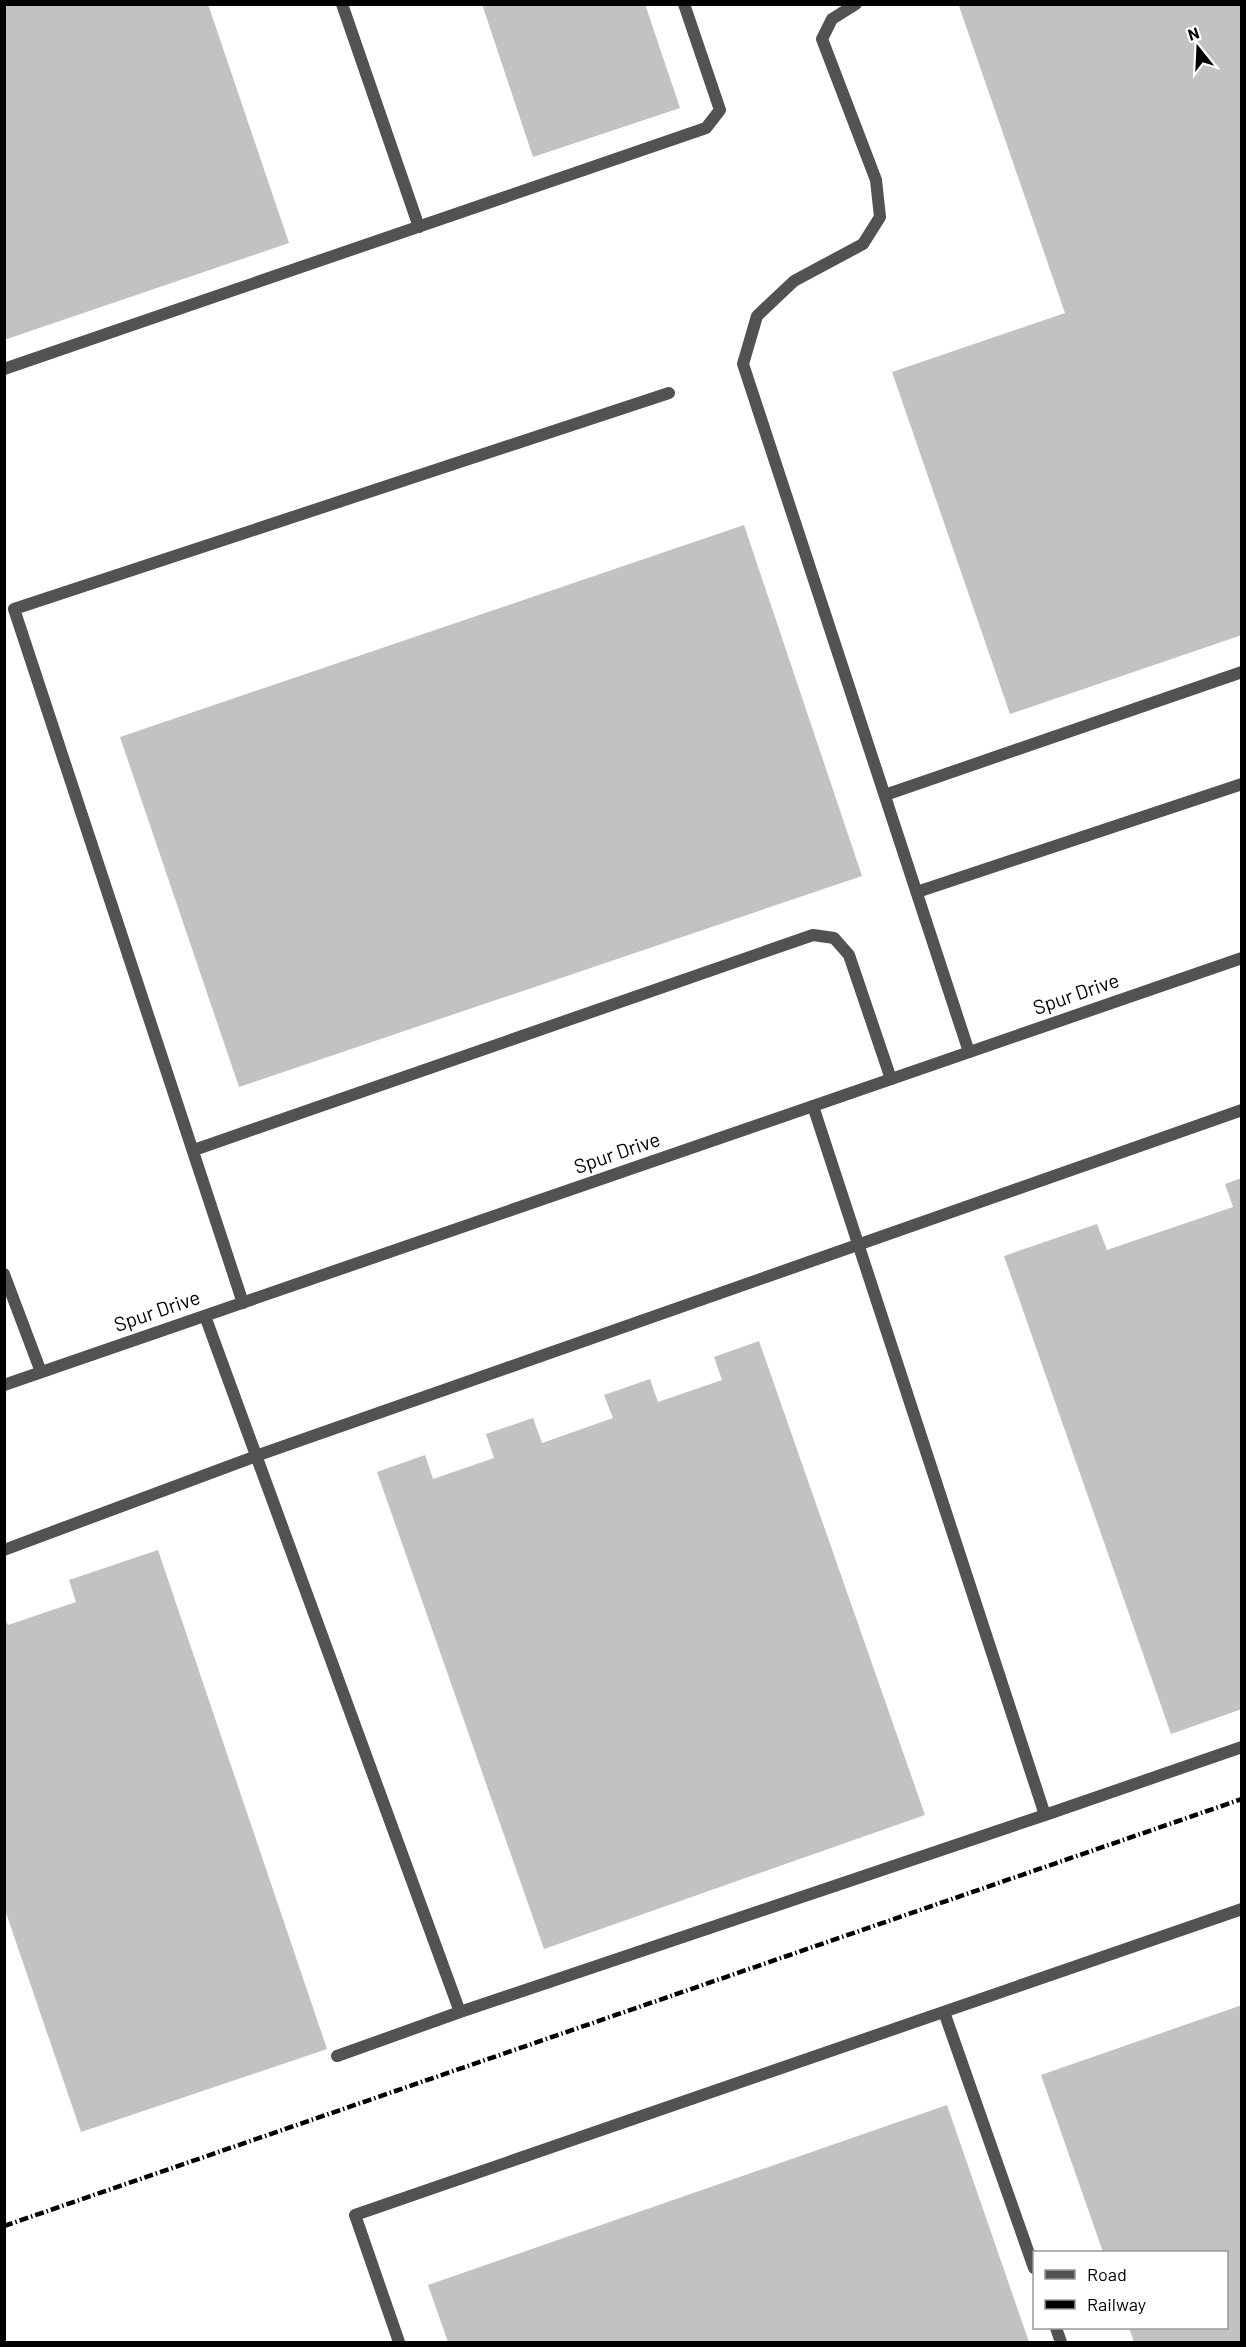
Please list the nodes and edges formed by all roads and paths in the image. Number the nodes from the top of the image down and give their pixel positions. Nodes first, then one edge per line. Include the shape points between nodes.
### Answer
1 (342, 4) edge
2 (684, 4) edge
3 (856, 4) edge
4 (419, 227) junction
5 (4, 369) edge
6 (669, 393) dead end
7 (1242, 672) edge
8 (1242, 784) edge
9 (885, 795) junction
10 (917, 892) junction
11 (1242, 958) edge
12 (969, 1052) junction
13 (891, 1079) junction
14 (813, 1106) junction
15 (1242, 1110) edge
16 (194, 1150) junction
17 (859, 1245) junction
18 (4, 1274) edge
19 (243, 1303) junction
20 (205, 1316) junction
21 (41, 1372) junction
22 (4, 1385) edge
23 (255, 1456) junction
24 (4, 1550) edge
25 (1242, 1747) edge
26 (1045, 1815) junction
27 (1242, 1909) edge
28 (460, 2012) junction
29 (944, 2012) junction
30 (337, 2056) dead end
31 (1033, 2262) edge
32 (399, 2343) edge

1 - 4 street
2 - 4 street via 720,110 706,128
3 - 9 street via 832,19 822,39 876,180 880,217 863,244 794,281 757,316 743,364
4 - 5 street
6 - 16 street via 14,609
7 - 9 street
8 - 10 street
9 - 10 street
10 - 12 street
11 - 12 street, Spur Drive
12 - 13 street, Spur Drive
13 - 14 street, Spur Drive
13 - 16 street via 849,954 834,938 813,935
14 - 17 street
14 - 19 street, Spur Drive
15 - 17 street
16 - 19 street
17 - 23 street
17 - 26 street
18 - 21 street
19 - 20 street, Spur Drive
20 - 21 street, Spur Drive
20 - 23 street
21 - 22 street, Spur Drive
23 - 24 street
23 - 28 street
25 - 26 street
26 - 28 street
27 - 29 street
28 - 30 street
29 - 31 street
29 - 32 street via 355,2215

